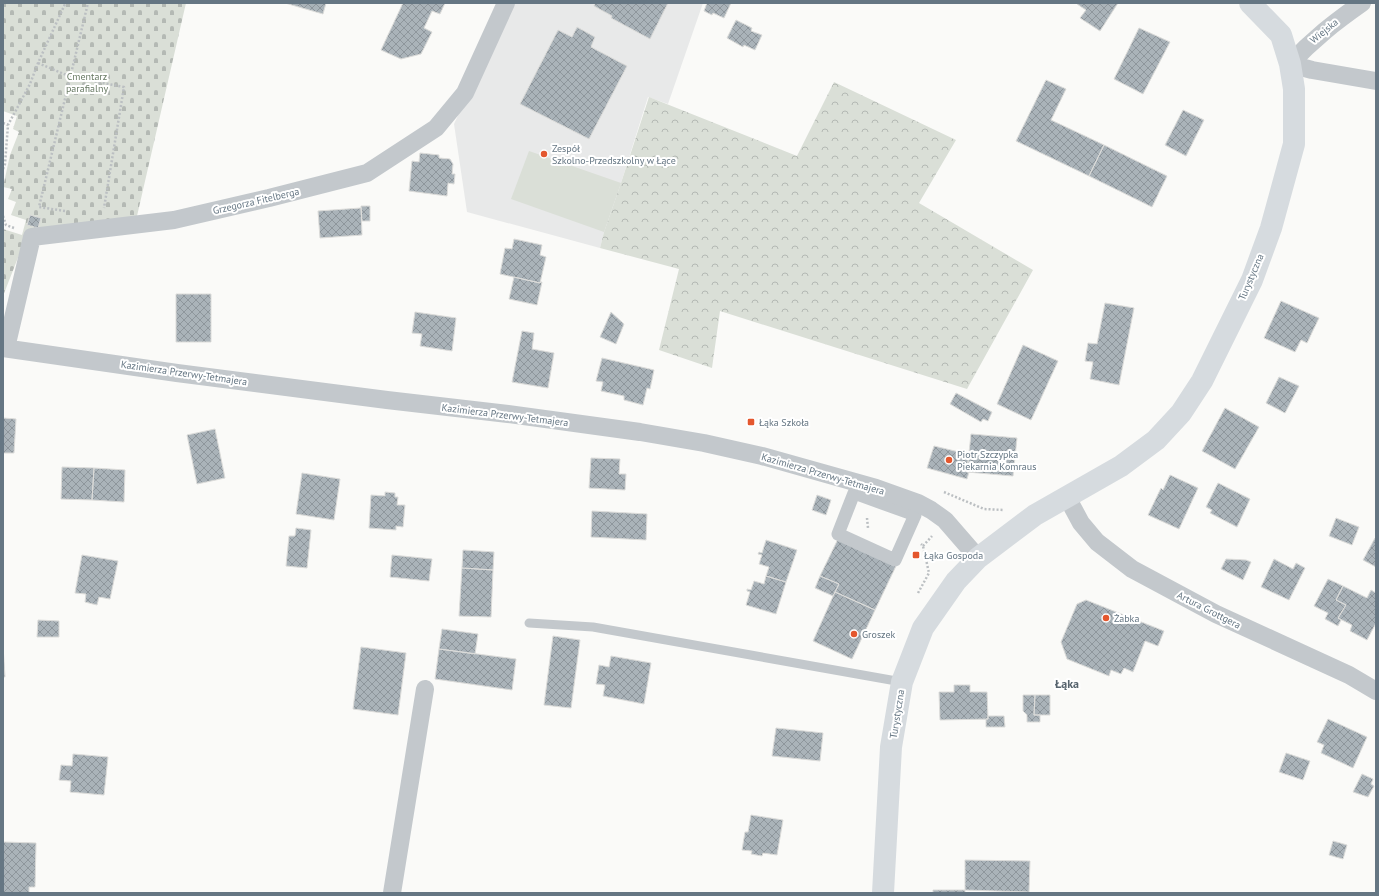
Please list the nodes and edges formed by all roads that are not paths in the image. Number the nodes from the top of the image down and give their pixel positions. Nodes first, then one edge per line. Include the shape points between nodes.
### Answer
1 (506, 3) edge
2 (1250, 3) edge
3 (1362, 3) edge
4 (1290, 64) junction
5 (1376, 81) edge
6 (4, 348) edge
7 (1068, 497) junction
8 (874, 500) joint
9 (978, 558) junction
10 (529, 623) dead end
11 (902, 682) junction
12 (425, 689) dead end
13 (1376, 691) edge
14 (392, 893) edge
15 (882, 893) edge

1 - 6 street, Grzegorza Fitelberga via 465,93 436,128 367,173 174,220 32,237
2 - 4 main road, Turystyczna via 1281,35
3 - 4 street, Wiejska via 1329,26
4 - 5 street
4 - 7 main road, Turystyczna via 1294,89 1294,144 1271,228 1252,280 1218,350 1181,413 1156,440 1121,466
6 - 9 street, Kazimierza Przerwy-Tetmajera via 185,374 515,415 704,443 762,456 876,488 918,503 945,520
7 - 9 main road, Turystyczna via 1035,515
7 - 13 street, Artura Grottgera via 1081,523 1097,542 1132,569 1216,614 1349,675
8 - 8 street via 854,493 838,534 895,560 915,515
9 - 11 main road, Turystyczna via 956,581 923,628
10 - 11 lane via 594,627
11 - 15 main road, Turystyczna via 891,747
12 - 14 street

